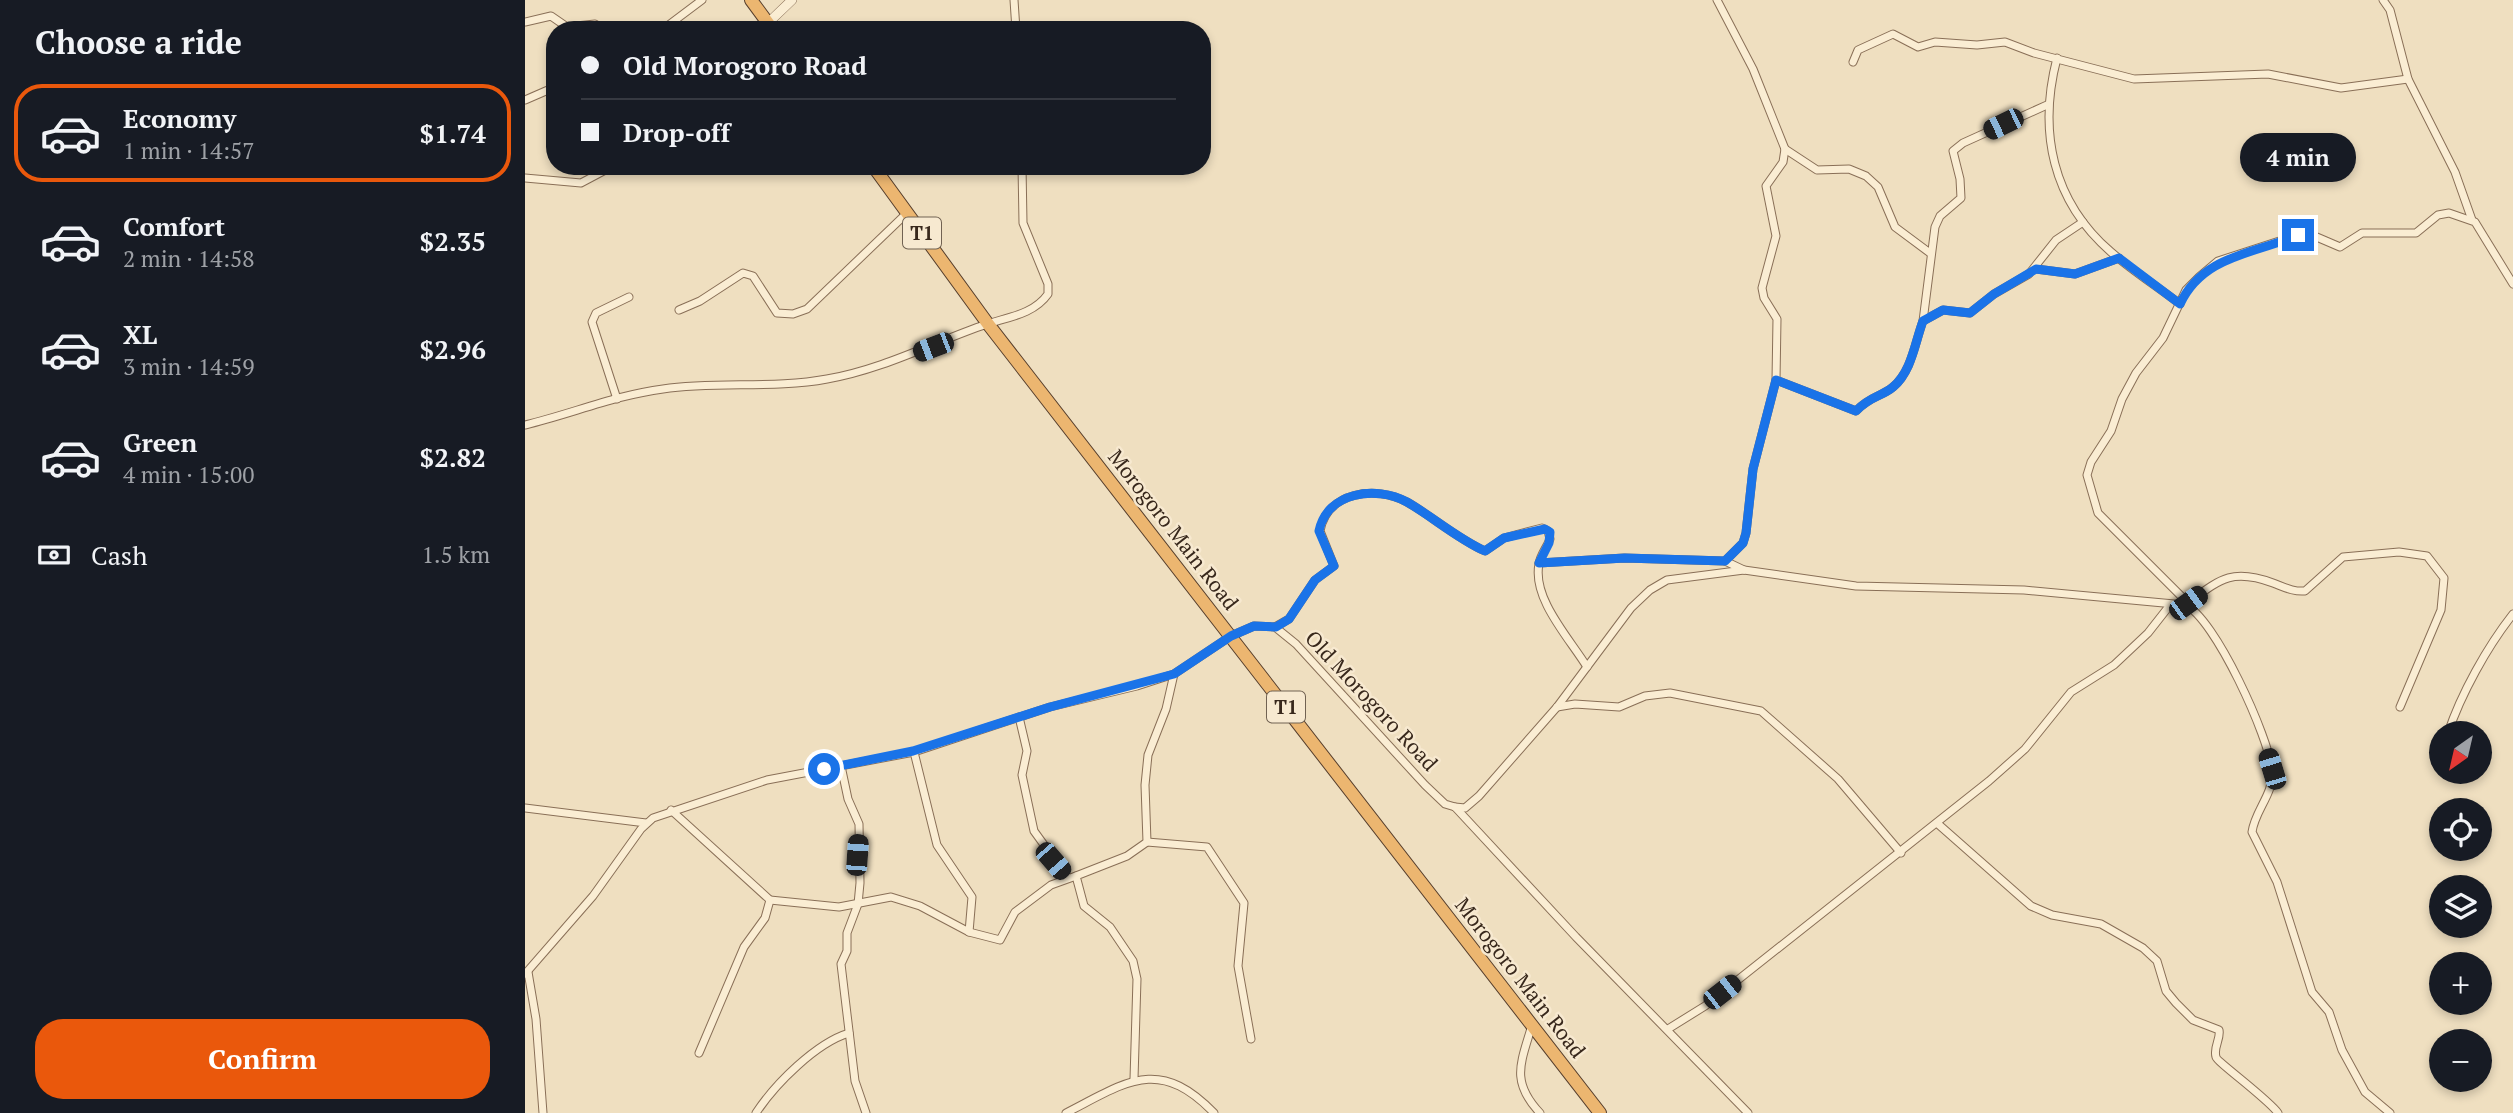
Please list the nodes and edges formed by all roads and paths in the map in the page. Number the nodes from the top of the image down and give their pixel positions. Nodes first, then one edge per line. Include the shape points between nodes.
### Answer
1 (702, 0) edge
2 (751, 0) edge
3 (792, 0) edge
4 (1014, 0) edge
5 (1717, 0) edge
6 (2383, 0) edge
7 (558, 21) edge
8 (674, 21) edge
9 (766, 21) edge
10 (774, 21) edge
11 (1015, 21) edge
12 (525, 22) edge
13 (2057, 58) junction
14 (1853, 62) dead end
15 (2408, 79) junction
16 (546, 91) edge
17 (525, 100) edge
18 (2047, 105) junction
19 (1785, 149) junction
20 (596, 175) edge
21 (880, 175) edge
22 (1022, 175) edge
23 (525, 178) edge
24 (907, 213) junction
25 (2472, 220) junction
26 (2083, 222) junction
27 (1930, 253) junction
28 (2119, 258) junction
29 (2036, 269) junction
30 (2513, 284) edge
31 (629, 297) dead end
32 (2180, 304) junction
33 (679, 310) dead end
34 (1923, 321) junction
35 (988, 324) junction
36 (1776, 380) junction
37 (617, 399) junction
38 (525, 425) edge
39 (1725, 561) junction
40 (1539, 563) junction
41 (1744, 570) junction
42 (2170, 605) junction
43 (2190, 605) junction
44 (2513, 614) edge
45 (1276, 627) junction
46 (1231, 636) junction
47 (1587, 667) junction
48 (1174, 674) junction
49 (1557, 707) junction
50 (2400, 707) dead end
51 (1019, 718) junction
52 (2452, 721) edge
53 (913, 751) junction
54 (841, 766) junction
55 (1455, 807) junction
56 (525, 808) edge
57 (671, 810) junction
58 (646, 823) junction
59 (1938, 824) junction
60 (1147, 842) junction
61 (1901, 853) junction
62 (1072, 877) junction
63 (770, 900) junction
64 (858, 904) junction
65 (969, 932) junction
66 (526, 973) edge
67 (1532, 1024) junction
68 (1668, 1029) junction
69 (849, 1033) junction
70 (1251, 1039) dead end
71 (699, 1053) dead end
72 (1134, 1079) junction
73 (543, 1113) edge
74 (756, 1113) edge
75 (866, 1113) edge
76 (1066, 1113) edge
77 (1214, 1113) edge
78 (1540, 1113) edge
79 (1600, 1113) edge
80 (1748, 1113) edge
81 (2278, 1113) edge
82 (2390, 1113) edge

1 - 8 street
2 - 9 highway
3 - 10 street
4 - 11 street
5 - 19 street via 1753,69
6 - 15 street via 2390,10
7 - 12 street via 551,16
13 - 14 street via 2005,42 1935,42 1918,47 1893,34 1858,50
13 - 15 street via 2134,79 2268,74 2341,88
13 - 18 street
15 - 25 street via 2455,172
16 - 17 street
18 - 26 street via 2059,183
18 - 27 street via 1953,151 1961,198 1937,221
19 - 27 street via 1817,170 1849,169 1866,177 1878,187 1895,227
19 - 36 street via 1783,162 1766,186 1776,236 1762,288 1777,319
20 - 23 street via 581,183
21 - 24 highway, Morogoro Main Road / T1
22 - 35 street via 1023,223 1048,294 1018,316
24 - 33 street via 807,309 777,313 753,276 743,273
24 - 35 highway, Morogoro Main Road / T1
25 - 30 street
25 - 32 street via 2442,213 2416,233 2362,233 2340,247 2312,235 2298,235 2218,261 2186,290
26 - 28 street
26 - 29 street via 2056,240
27 - 34 street
28 - 29 street via 2075,274
28 - 32 street
29 - 34 street via 1970,313 1943,310
31 - 37 street via 596,313 592,322
32 - 43 street via 2164,338 2126,390 2087,475 2098,513
34 - 36 street via 1914,353 1899,381 1871,396 1856,411
35 - 37 street via 893,362 824,380 664,388
35 - 46 highway, Morogoro Main Road / T1
36 - 39 street via 1753,469 1746,533 1743,543
37 - 38 street
39 - 40 street via 1625,558
39 - 41 street
40 - 45 street via 1550,539 1545,529 1504,538 1485,551 1400,500 1370,494 1345,497 1327,512 1319,531 1334,566 1315,580 1289,619
40 - 47 street via 1545,599
41 - 42 street via 1856,586 2024,590
41 - 47 street via 1687,576 1657,585 1631,608
42 - 43 street
42 - 59 street via 2114,665 2071,691 2025,749
43 - 50 street via 2222,578 2233,575 2297,592 2305,591 2343,557 2399,552 2427,556 2444,578 2441,610
43 - 82 street via 2235,671 2270,762 2271,786 2252,832 2282,895 2312,992 2326,1006 2342,1050 2365,1092
44 - 52 street
45 - 46 street, Old Morogoro Road via 1254,626
45 - 55 street, Old Morogoro Road via 1425,785
46 - 48 street, Old Morogoro Road
46 - 67 highway, Morogoro Main Road / T1
47 - 49 street
48 - 51 street, Old Morogoro Road
48 - 60 street via 1148,755
49 - 55 street via 1479,796 1465,808
49 - 61 street via 1619,707 1670,693 1762,711 1837,779
51 - 53 street, Old Morogoro Road
51 - 62 street via 1027,751 1022,775 1034,831
53 - 54 street, Old Morogoro Road
53 - 65 street via 937,845 972,897
54 - 57 street, Old Morogoro Road via 767,780
54 - 64 street via 859,824
55 - 68 street, Old Morogoro Road
56 - 58 street
57 - 58 street, Old Morogoro Road
57 - 63 street
58 - 66 street, Old Morogoro Road via 599,889
59 - 61 street
59 - 81 street via 2031,906 2101,924 2153,956 2166,991 2176,1003 2193,1020 2219,1030 2215,1054 2219,1065 2245,1080
60 - 62 street via 1127,856
60 - 70 street via 1207,847 1240,894 1245,909 1238,966
61 - 68 street via 1705,1006
62 - 65 street via 1051,885 1015,912 1003,940
62 - 72 street via 1084,906 1110,927 1133,961 1137,979
63 - 64 street via 839,907
63 - 71 street via 765,918 744,947
64 - 65 street via 899,899
64 - 69 street via 841,964
66 - 73 street via 536,1019
67 - 78 street via 1519,1073 1527,1099
67 - 79 highway, Morogoro Main Road / T1
68 - 80 street, Old Morogoro Road
69 - 74 street via 817,1048
69 - 75 street via 855,1081
72 - 76 street
72 - 77 street via 1177,1084

